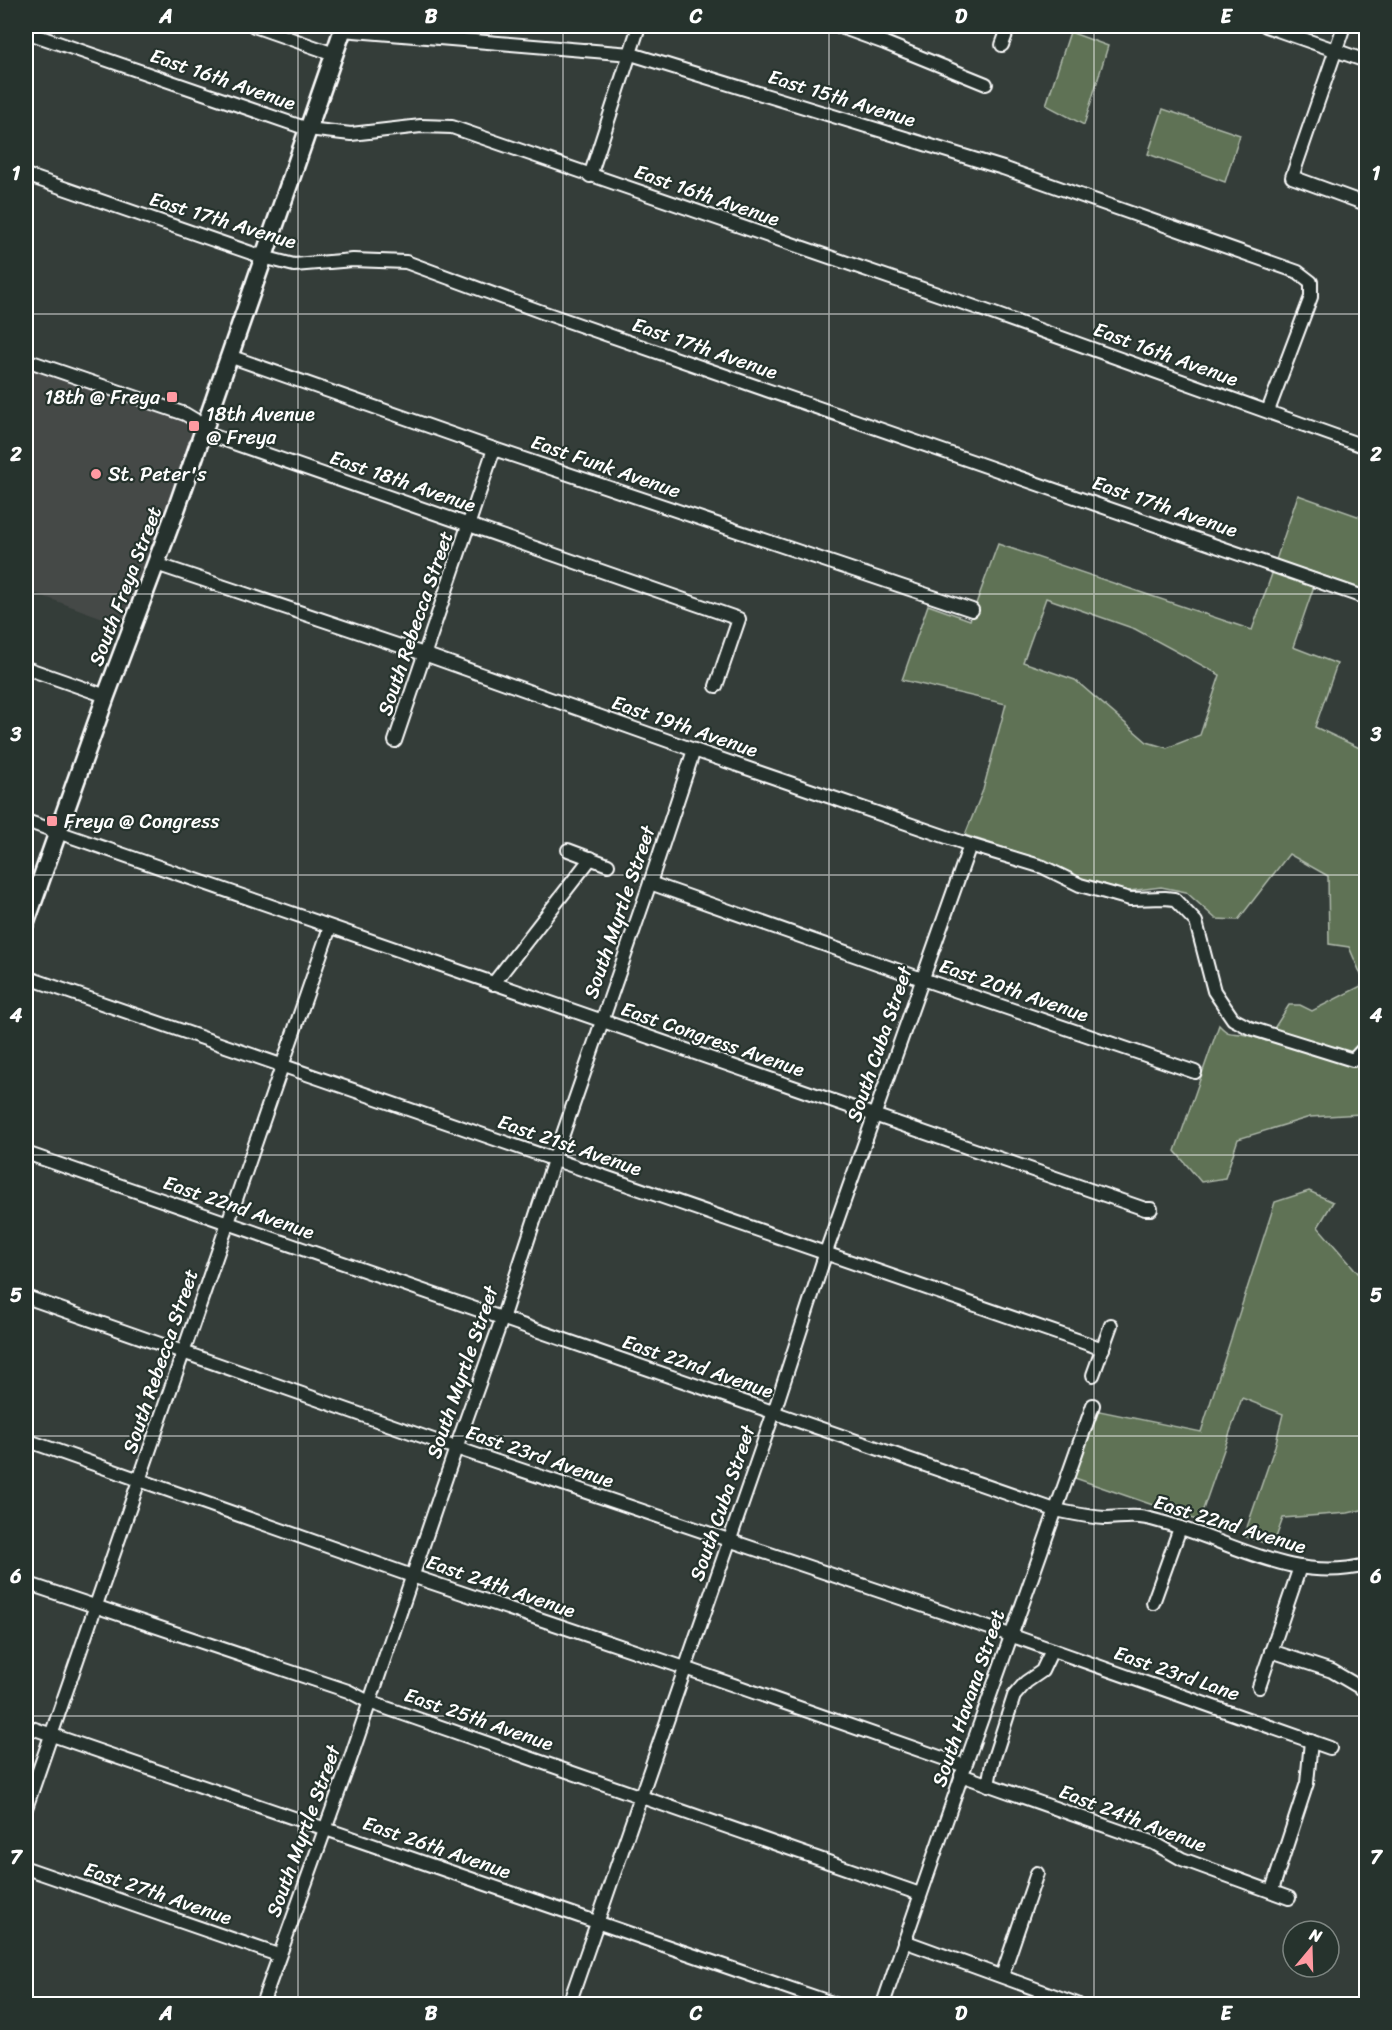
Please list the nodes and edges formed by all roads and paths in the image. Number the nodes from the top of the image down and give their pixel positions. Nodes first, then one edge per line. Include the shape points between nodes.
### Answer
1 (254, 26) edge
2 (639, 26) edge
3 (838, 26) edge
4 (1009, 26) edge
5 (1266, 26) edge
6 (1344, 26) edge
7 (343, 28) edge
8 (26, 32) edge
9 (1002, 45) dead end
10 (1335, 50) junction
11 (334, 54) junction
12 (631, 54) junction
13 (1366, 61) edge
14 (986, 84) dead end
15 (308, 129) junction
16 (26, 175) edge
17 (590, 176) junction
18 (1366, 204) edge
19 (263, 257) junction
20 (230, 356) junction
21 (26, 360) edge
22 (1268, 411) junction
23 (202, 432) junction
24 (1366, 447) edge
25 (494, 449) junction
26 (468, 525) junction
27 (156, 564) junction
28 (1366, 598) edge
29 (972, 610) dead end
30 (424, 654) junction
31 (26, 668) edge
32 (716, 686) dead end
33 (105, 696) junction
34 (395, 741) dead end
35 (693, 750) junction
36 (26, 821) edge
37 (57, 832) junction
38 (970, 845) junction
39 (568, 850) dead end
40 (591, 858) junction
41 (608, 865) dead end
42 (650, 883) junction
43 (26, 922) edge
44 (330, 927) junction
45 (26, 977) edge
46 (922, 979) junction
47 (493, 984) junction
48 (602, 1021) junction
49 (1366, 1046) edge
50 (282, 1065) junction
51 (1196, 1072) dead end
52 (875, 1115) junction
53 (26, 1154) edge
54 (554, 1160) junction
55 (1151, 1209) dead end
56 (228, 1223) junction
57 (826, 1252) junction
58 (26, 1297) edge
59 (502, 1319) junction
60 (1111, 1325) dead end
61 (1102, 1349) junction
62 (183, 1352) junction
63 (1093, 1375) dead end
64 (1094, 1405) dead end
65 (774, 1412) junction
66 (26, 1440) edge
67 (456, 1449) junction
68 (140, 1479) junction
69 (1055, 1510) junction
70 (1180, 1528) junction
71 (730, 1540) junction
72 (1366, 1565) edge
73 (1300, 1567) junction
74 (412, 1576) junction
75 (26, 1583) edge
76 (1153, 1603) dead end
77 (96, 1607) junction
78 (1011, 1635) junction
79 (1052, 1650) junction
80 (1271, 1651) junction
81 (685, 1668) junction
82 (1259, 1687) dead end
83 (1362, 1688) dead end
84 (369, 1702) junction
85 (26, 1726) edge
86 (52, 1735) junction
87 (1311, 1741) junction
88 (1330, 1748) dead end
89 (963, 1771) junction
90 (988, 1785) junction
91 (641, 1796) junction
92 (26, 1808) edge
93 (325, 1829) junction
94 (26, 1868) edge
95 (1037, 1873) dead end
96 (1272, 1890) junction
97 (920, 1894) junction
98 (1290, 1898) dead end
99 (597, 1924) junction
100 (904, 1941) junction
101 (278, 1955) junction
102 (1002, 1976) junction
103 (262, 2004) edge
104 (569, 2004) edge
105 (835, 2004) edge
106 (883, 2004) edge
107 (1077, 2004) edge

1 - 11 street
2 - 12 street
3 - 14 street
4 - 9 street
5 - 10 street
6 - 10 street
7 - 11 main road, South Freya Street
7 - 12 street, East 15th Avenue
8 - 15 street, East 16th Avenue
10 - 13 street
10 - 18 street via 1292,177
11 - 15 main road, South Freya Street
12 - 17 street
12 - 22 street, East 15th Avenue via 1003,168 1298,272 1311,282 1311,297
15 - 17 street, East 16th Avenue via 351,134 421,126 452,127
15 - 19 main road, South Freya Street
16 - 19 street, East 17th Avenue
17 - 22 street, East 16th Avenue
19 - 20 main road, South Freya Street
19 - 28 street, East 17th Avenue via 294,265 353,260 406,262
20 - 23 main road, South Freya Street
20 - 25 street, East Funk Avenue
21 - 23 street, East 18th Avenue via 185,414 195,420
22 - 24 street, East 16th Avenue
23 - 26 street, East 18th Avenue
23 - 27 main road, South Freya Street
25 - 26 street, South Rebecca Street
25 - 29 street, East Funk Avenue
26 - 30 street, South Rebecca Street
26 - 32 street, East 18th Avenue via 739,619
27 - 30 street, East 19th Avenue
27 - 33 main road, South Freya Street
30 - 34 street, South Rebecca Street
30 - 35 street, East 19th Avenue
31 - 33 street
33 - 37 main road, South Freya Street
35 - 38 street, East 19th Avenue
35 - 42 street, South Myrtle Street
36 - 37 street, East Congress Avenue
37 - 43 main road, South Freya Street
37 - 44 street, East Congress Avenue
38 - 46 street, South Cuba Street
38 - 49 street, East 19th Avenue via 1130,899 1174,899 1196,922 1214,991 1233,1020 1353,1059
39 - 40 street
40 - 41 street
40 - 47 street
42 - 46 street, East 20th Avenue
42 - 48 street, South Myrtle Street
44 - 47 street, East Congress Avenue
44 - 50 street, South Rebecca Street
45 - 50 street, East 21st Avenue
46 - 51 street, East 20th Avenue
46 - 52 street, South Cuba Street
47 - 48 street, East Congress Avenue
48 - 52 street, East Congress Avenue
48 - 54 street, South Myrtle Street
50 - 54 street, East 21st Avenue
50 - 56 street, South Rebecca Street
52 - 55 street, East Congress Avenue
52 - 57 street, South Cuba Street
53 - 56 street, East 22nd Avenue
54 - 57 street, East 21st Avenue
54 - 59 street, South Myrtle Street
56 - 59 street, East 22nd Avenue
56 - 62 street, South Rebecca Street
57 - 61 street, East 21st Avenue
57 - 65 street, South Cuba Street
58 - 62 street, East 23rd Avenue
59 - 65 street, East 22nd Avenue
59 - 67 street, South Myrtle Street
60 - 61 street
61 - 63 street
62 - 67 street, East 23rd Avenue
62 - 68 street, South Rebecca Street
64 - 69 street, South Havana Street
65 - 69 street, East 22nd Avenue
65 - 71 street, South Cuba Street
66 - 68 street, East 24th Avenue
67 - 71 street, East 23rd Avenue
67 - 74 street, South Myrtle Street
68 - 74 street, East 24th Avenue
68 - 77 street, South Rebecca Street
69 - 70 street, East 22nd Avenue via 1105,1518 1143,1517
69 - 78 street, South Havana Street
70 - 73 street, East 22nd Avenue
70 - 76 street
71 - 78 street, East 23rd Avenue
71 - 81 street, South Cuba Street
72 - 73 street, East 22nd Avenue via 1318,1570
73 - 80 street
74 - 81 street, East 24th Avenue
74 - 84 street, South Myrtle Street
75 - 77 street, East 25th Avenue
77 - 84 street, East 25th Avenue via 348,1691
77 - 86 street, South Rebecca Street
78 - 79 street, East 23rd Lane
78 - 89 street, South Havana Street
79 - 87 street, East 23rd Lane
79 - 90 street via 1042,1671 1014,1696
80 - 82 street
80 - 83 street via 1332,1671
81 - 89 street, East 24th Avenue
81 - 91 street, South Cuba Street
84 - 91 street, East 25th Avenue
84 - 93 street, South Myrtle Street
85 - 86 street, East 26th Avenue
86 - 92 street, South Rebecca Street
86 - 93 street, East 26th Avenue
87 - 88 street, East 23rd Lane
87 - 96 street via 1306,1783
89 - 90 street, East 24th Avenue
89 - 97 street, South Havana Street
90 - 96 street, East 24th Avenue via 1154,1843 1182,1859
91 - 97 street, East 25th Avenue
91 - 99 street, South Cuba Street
93 - 99 street, East 26th Avenue
93 - 101 street, South Myrtle Street
94 - 101 street, East 27th Avenue
95 - 102 street
96 - 98 street, East 24th Avenue
97 - 100 street, South Havana Street
99 - 104 street, South Cuba Street
99 - 105 street, East 26th Avenue
100 - 102 street
100 - 106 street, South Havana Street
101 - 103 street, South Myrtle Street
102 - 107 street

